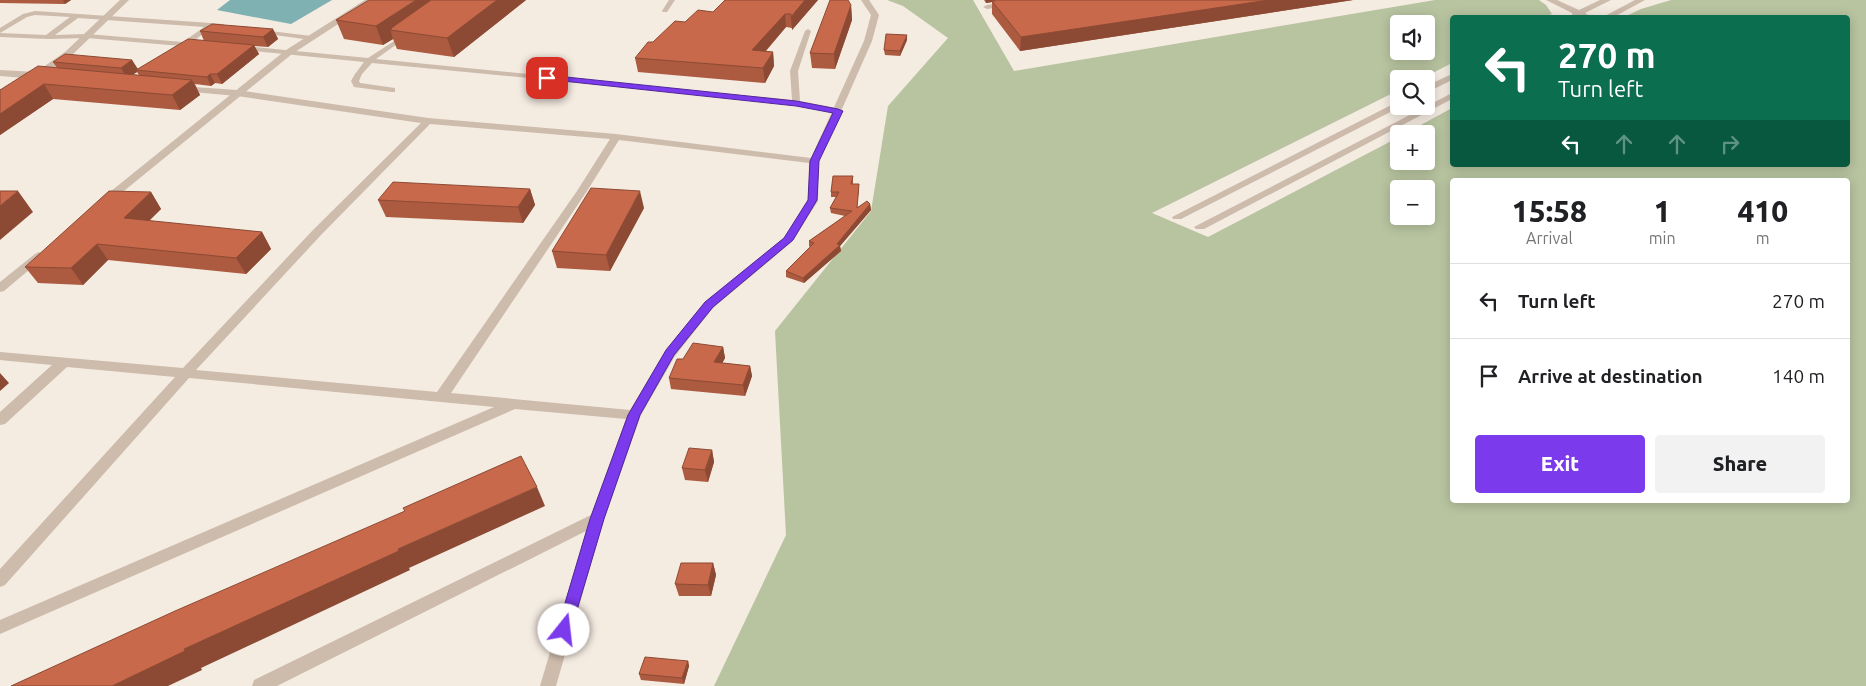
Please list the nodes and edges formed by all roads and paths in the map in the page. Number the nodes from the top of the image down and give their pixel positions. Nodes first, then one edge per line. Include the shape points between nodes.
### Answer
1 (125, 0) edge
2 (371, 0) edge
3 (672, 0) edge
4 (865, 0) edge
5 (1033, 0) edge
6 (1550, 0) edge
7 (1607, 0) edge
8 (1641, 0) edge
9 (987, 7) dead end
10 (666, 11) dead end
11 (78, 15) junction
12 (1573, 15) edge
13 (1611, 15) edge
14 (106, 18) junction
15 (212, 25) junction
16 (230, 27) edge
17 (257, 31) edge
18 (808, 31) dead end
19 (0, 33) edge
20 (410, 33) edge
21 (87, 36) junction
22 (48, 37) junction
23 (311, 38) junction
24 (186, 44) junction
25 (204, 45) edge
26 (232, 48) edge
27 (178, 50) edge
28 (289, 52) junction
29 (370, 60) junction
30 (0, 74) edge
31 (38, 74) junction
32 (56, 76) edge
33 (1450, 78) edge
34 (24, 84) edge
35 (1435, 86) edge
36 (169, 87) edge
37 (392, 90) dead end
38 (237, 93) junction
39 (1450, 97) edge
40 (796, 103) junction
41 (1390, 109) edge
42 (838, 111) junction
43 (428, 120) junction
44 (616, 137) junction
45 (814, 161) junction
46 (99, 206) edge
47 (1177, 217) dead end
48 (1200, 227) dead end
49 (46, 250) edge
50 (0, 288) edge
51 (0, 356) edge
52 (64, 362) junction
53 (185, 373) junction
54 (441, 397) junction
55 (514, 404) junction
56 (634, 415) junction
57 (0, 420) edge
58 (597, 519) junction
59 (0, 580) edge
60 (0, 627) edge
61 (260, 686) edge
62 (548, 686) edge

1 - 14 street
2 - 23 street
3 - 10 lane
4 - 42 street via 876,15
5 - 9 street
6 - 12 street
7 - 12 street
8 - 13 street
11 - 14 lane
11 - 19 lane via 25,15
11 - 22 lane
14 - 15 lane
14 - 21 street
15 - 16 lane
15 - 24 lane
17 - 23 lane
18 - 40 lane via 794,71
19 - 22 lane
20 - 29 lane
21 - 22 lane
21 - 24 lane
21 - 31 street via 68,54
23 - 28 street
24 - 25 lane
24 - 27 lane
26 - 28 lane
28 - 29 lane
28 - 38 street
29 - 37 lane via 357,74 356,85
29 - 40 lane
30 - 31 street
31 - 32 street
31 - 34 street
33 - 35 street
36 - 38 street
38 - 43 street
38 - 46 street
39 - 48 street
40 - 42 lane
41 - 47 street
42 - 45 street
43 - 44 street
43 - 53 street
44 - 45 street
44 - 54 street
45 - 56 street via 813,200 788,240 709,305 670,353
49 - 50 street
51 - 52 street
52 - 53 street
52 - 57 street
53 - 54 street
53 - 59 street
54 - 55 street
55 - 56 street
55 - 60 street
56 - 58 street
58 - 61 street
58 - 62 street

